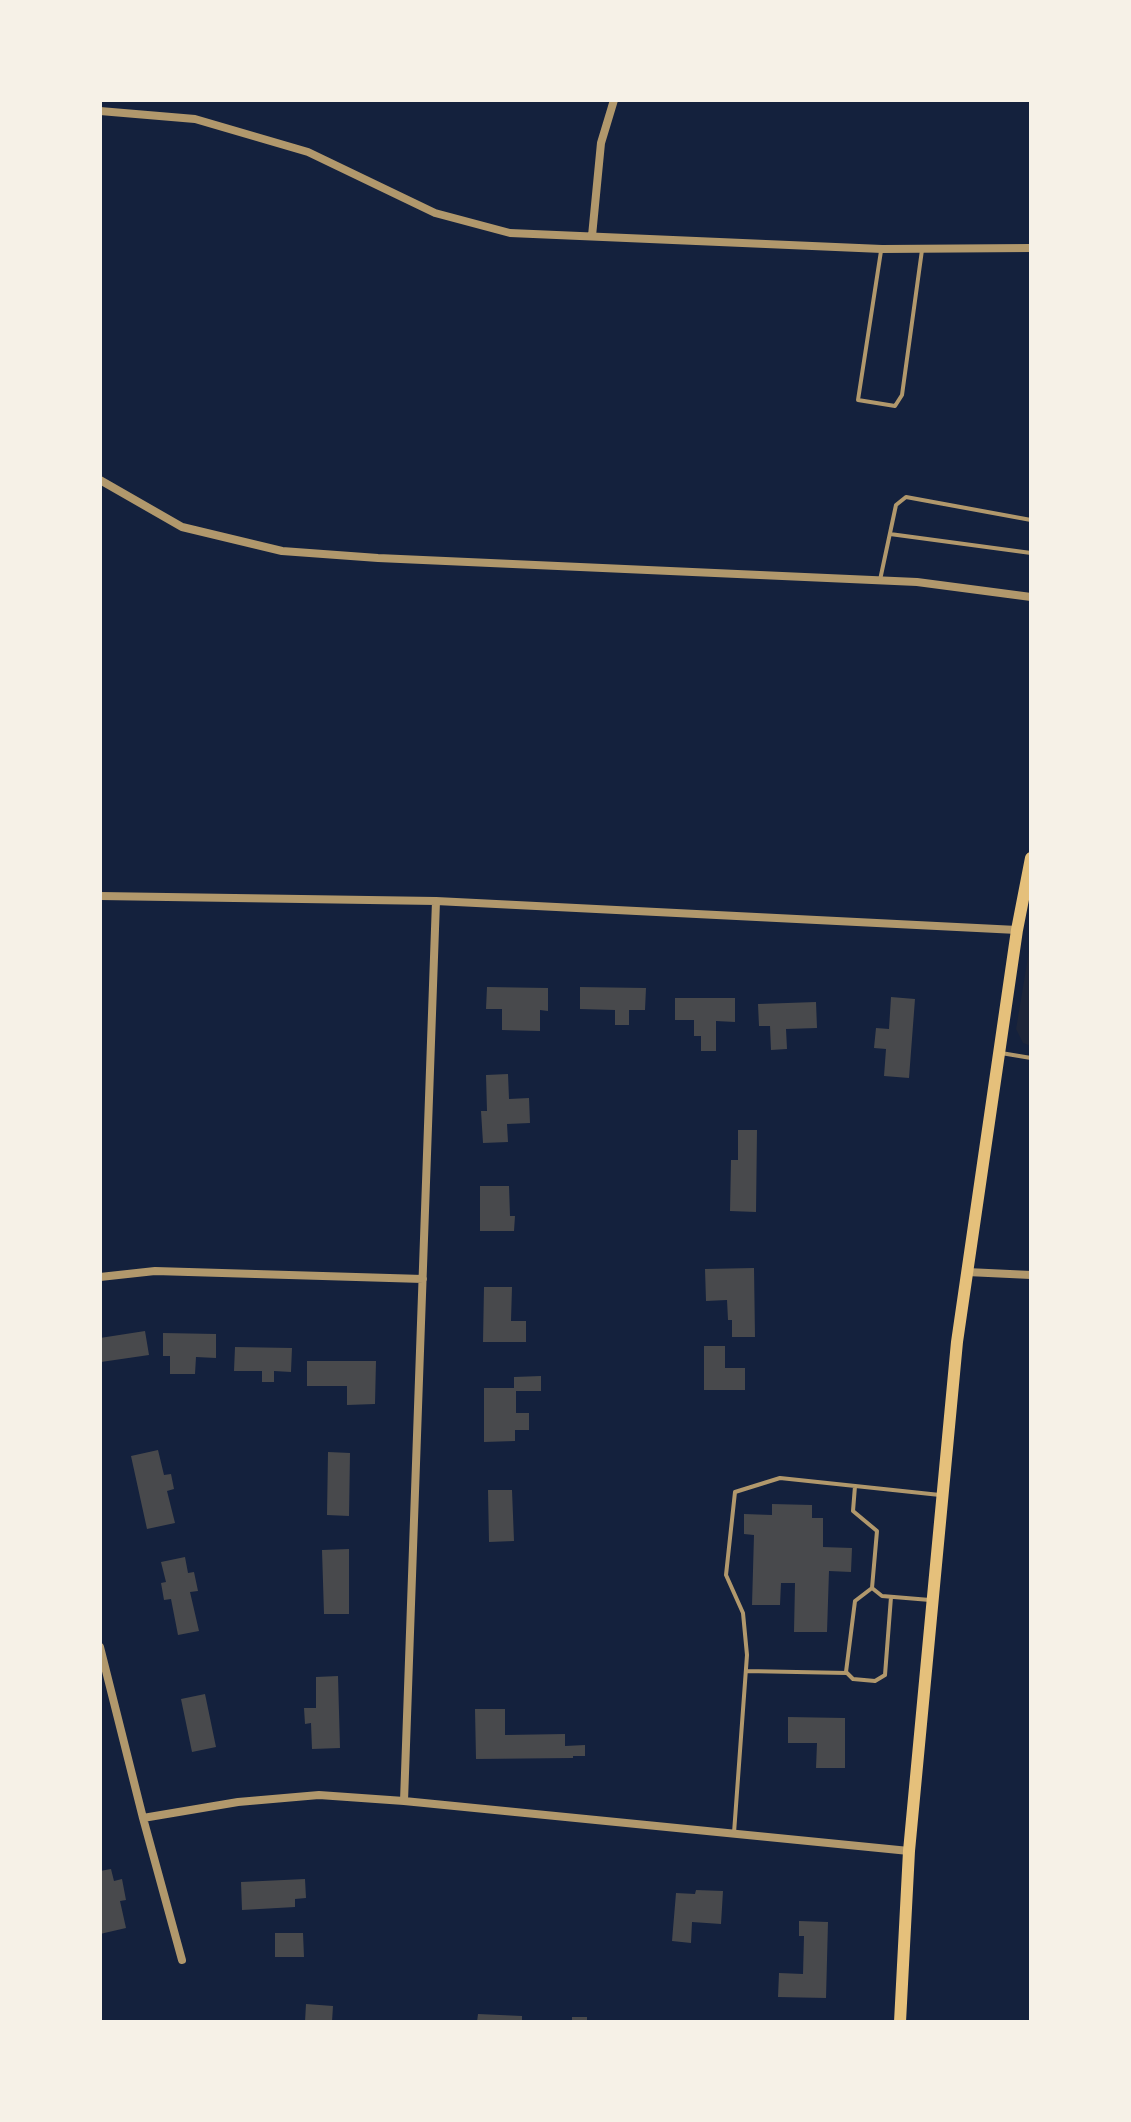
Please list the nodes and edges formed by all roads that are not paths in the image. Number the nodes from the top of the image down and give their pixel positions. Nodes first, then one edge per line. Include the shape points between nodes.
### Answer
1 (614, 100) edge
2 (100, 111) edge
3 (592, 236) junction
4 (923, 248) junction
5 (1031, 248) edge
6 (882, 249) junction
7 (100, 480) edge
8 (1031, 520) edge
9 (890, 534) junction
10 (1031, 553) edge
11 (880, 580) junction
12 (1031, 597) edge
13 (1031, 858) edge
14 (100, 896) edge
15 (436, 901) junction
16 (1017, 930) junction
17 (999, 1053) junction
18 (1031, 1058) edge
19 (967, 1272) junction
20 (1031, 1275) edge
21 (100, 1277) edge
22 (423, 1279) junction
23 (855, 1486) junction
24 (942, 1495) junction
25 (872, 1588) junction
26 (891, 1597) junction
27 (932, 1600) junction
28 (100, 1647) edge
29 (746, 1671) junction
30 (847, 1673) junction
31 (404, 1801) junction
32 (143, 1818) junction
33 (734, 1833) junction
34 (909, 1851) junction
35 (182, 1960) dead end
36 (900, 2022) edge

1 - 3 street via 601,143
2 - 3 street via 195,119 308,152 435,213 510,233
3 - 6 street
4 - 5 street
4 - 6 street
4 - 6 lane via 902,395 895,406 858,400
7 - 11 street via 182,527 282,551
8 - 9 lane via 906,497 896,505
9 - 10 lane
9 - 11 lane
11 - 12 street
13 - 16 main road
14 - 15 street
15 - 16 street
15 - 22 street
16 - 17 main road
17 - 18 lane
17 - 19 main road
19 - 20 street
19 - 24 main road
21 - 22 street via 155,1271
22 - 31 street
23 - 24 lane
23 - 25 lane via 853,1511 877,1531
23 - 29 lane via 780,1478 735,1492 726,1575 743,1613
24 - 27 main road
25 - 26 lane
25 - 30 lane via 855,1601
26 - 27 lane
26 - 30 lane via 885,1675 875,1681 853,1679
27 - 34 main road
28 - 32 street
29 - 30 lane
29 - 33 lane
31 - 32 street via 319,1795
31 - 33 street
32 - 35 street
33 - 34 street
34 - 36 main road

